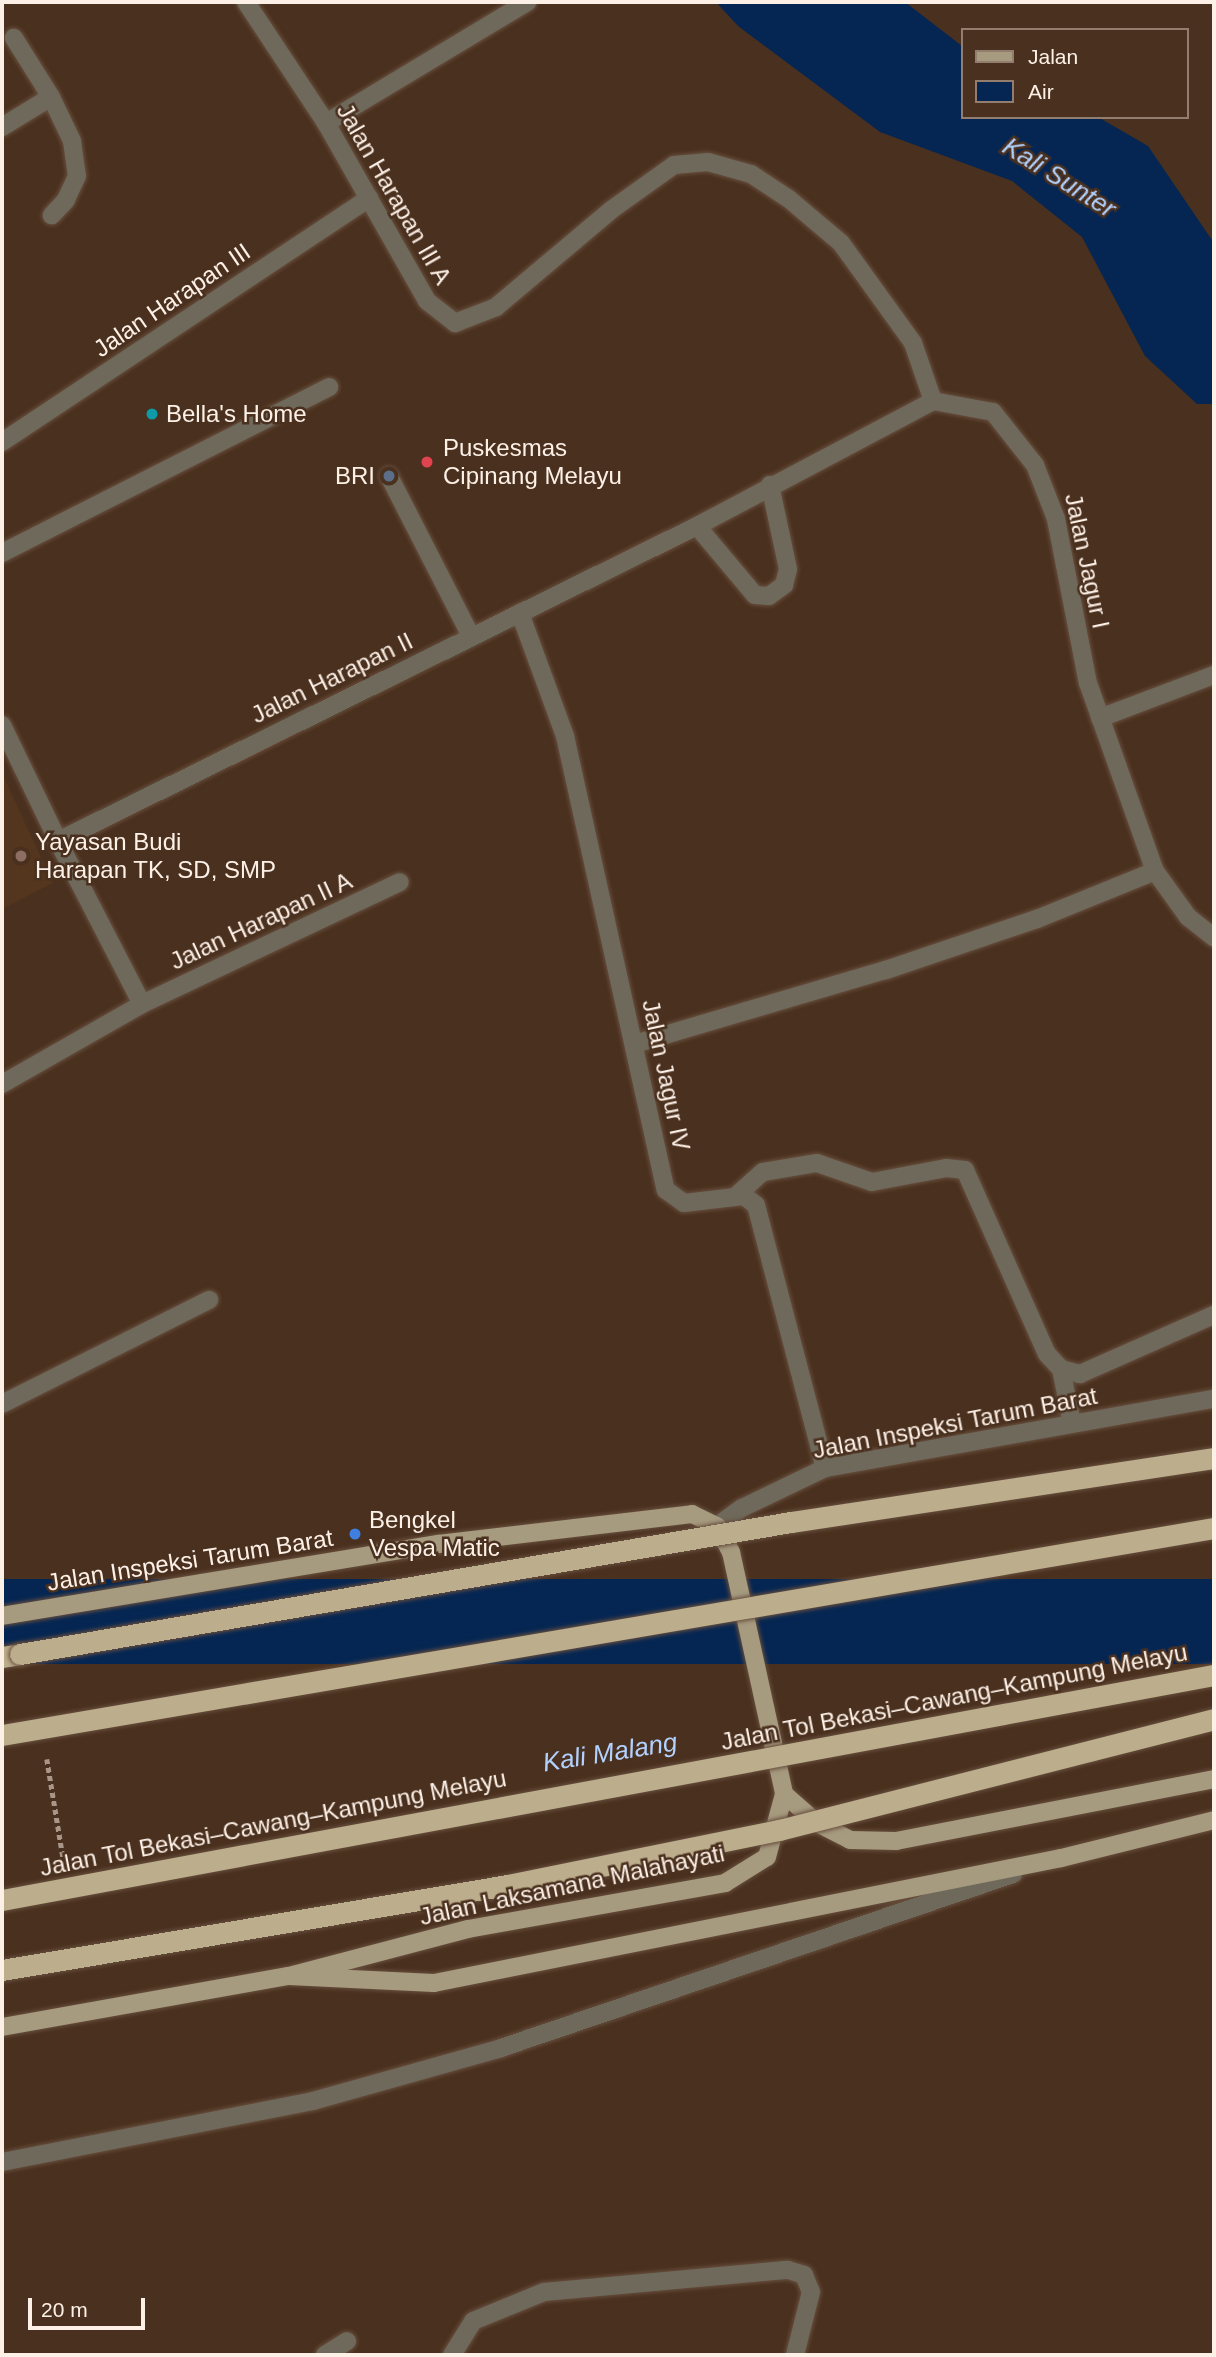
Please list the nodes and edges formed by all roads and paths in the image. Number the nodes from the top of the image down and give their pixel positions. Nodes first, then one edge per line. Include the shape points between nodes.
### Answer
1 (246, 2) edge
2 (527, 2) edge
3 (14, 38) dead end
4 (51, 97) junction
5 (326, 123) junction
6 (2, 127) edge
7 (369, 198) junction
8 (52, 215) dead end
9 (329, 387) dead end
10 (933, 401) junction
11 (2, 443) edge
12 (389, 476) dead end
13 (770, 485) junction
14 (696, 526) junction
15 (2, 553) edge
16 (520, 613) junction
17 (471, 636) junction
18 (1214, 676) edge
19 (1100, 718) junction
20 (2, 725) edge
21 (58, 841) junction
22 (1155, 871) junction
23 (400, 881) dead end
24 (1214, 937) edge
25 (142, 1004) junction
26 (634, 1044) junction
27 (2, 1084) edge
28 (736, 1196) junction
29 (209, 1300) dead end
30 (1214, 1315) edge
31 (1060, 1369) junction
32 (1214, 1399) edge
33 (2, 1405) edge
34 (1072, 1423) junction
35 (1214, 1458) edge
36 (825, 1468) junction
37 (717, 1526) junction
38 (1214, 1528) edge
39 (2, 1616) edge
40 (2, 1657) edge
41 (1214, 1675) edge
42 (1214, 1719) edge
43 (2, 1735) edge
44 (45, 1751) dead end
45 (1214, 1779) edge
46 (784, 1794) junction
47 (1214, 1820) edge
48 (1061, 1858) junction
49 (65, 1867) dead end
50 (2, 1900) edge
51 (2, 1970) edge
52 (289, 1976) junction
53 (2, 2027) edge
54 (2, 2162) edge
55 (347, 2341) dead end
56 (325, 2355) edge
57 (452, 2355) edge
58 (795, 2355) edge

1 - 5 street, Jalan Harapan III A
2 - 5 street
3 - 4 street
4 - 6 street
4 - 8 street via 72,141 76,176 66,200
5 - 7 street, Jalan Harapan III A
7 - 10 street, Jalan Harapan III A via 427,301 455,323 496,307 611,210 674,165 708,162 751,174 841,243 914,343
7 - 11 street, Jalan Harapan III
9 - 15 street
10 - 13 street, Jalan Harapan II
10 - 19 street, Jalan Jagur I via 993,412 1035,465 1056,519 1088,683
12 - 17 street
13 - 14 street, Jalan Harapan II
13 - 14 street via 788,569 784,585 769,596 755,595
14 - 16 street, Jalan Harapan II
16 - 17 street, Jalan Harapan II
16 - 26 street, Jalan Jagur IV via 565,736
17 - 21 street, Jalan Harapan II
18 - 19 street
19 - 22 street, Jalan Jagur I
20 - 21 street
21 - 25 street
22 - 24 street, Jalan Jagur I via 1188,917
22 - 26 street via 1037,919 886,970
23 - 25 street, Jalan Harapan II A
25 - 27 street
26 - 28 street, Jalan Jagur IV via 663,1180 671,1197 690,1203
28 - 31 street via 763,1172 817,1163 872,1182 946,1168 965,1170 1046,1354
28 - 36 street via 750,1199 759,1212
29 - 33 street
30 - 31 street via 1080,1374
31 - 34 street
32 - 34 street, Jalan Inspeksi Tarum Barat
34 - 36 street, Jalan Inspeksi Tarum Barat
35 - 40 highway, bridge via 790,1522
36 - 37 street, Jalan Inspeksi Tarum Barat via 743,1507
37 - 39 main road, Jalan Inspeksi Tarum Barat via 692,1514 438,1544
37 - 46 main road via 731,1552
38 - 43 highway, bridge
41 - 50 highway, Jalan Tol Bekasi–Cawang–Kampung Melayu, bridge
42 - 51 highway, bridge via 765,1833 508,1885
44 - 49 path
45 - 46 main road via 896,1841 850,1840 817,1823
46 - 52 main road, Jalan Laksamana Malahayati via 767,1857 726,1883 468,1929
47 - 48 main road, Jalan Laksamana Malahayati
48 - 52 main road, Jalan Laksamana Malahayati via 434,1983
48 - 54 street via 501,2048 313,2101
52 - 53 main road, Jalan Laksamana Malahayati
55 - 56 street
57 - 58 street via 473,2321 544,2292 788,2270 804,2276 811,2291

